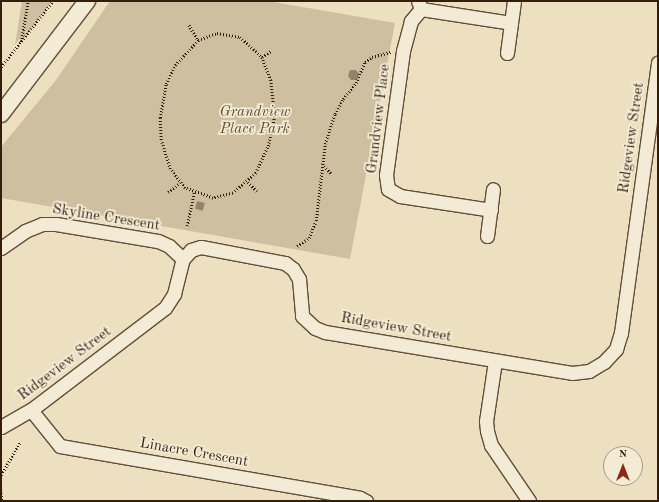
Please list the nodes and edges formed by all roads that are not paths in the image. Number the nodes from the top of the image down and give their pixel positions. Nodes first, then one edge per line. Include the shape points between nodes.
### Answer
1 (87, 1) edge
2 (514, 1) edge
3 (420, 5) edge
4 (511, 23) junction
5 (507, 53) dead end
6 (658, 64) edge
7 (1, 114) edge
8 (493, 189) dead end
9 (490, 210) junction
10 (487, 236) dead end
11 (1, 248) edge
12 (182, 259) junction
13 (495, 361) junction
14 (32, 410) junction
15 (1, 428) edge
16 (366, 501) edge
17 (528, 501) edge

1 - 7 street
2 - 4 street
3 - 4 street
3 - 9 street, Grandview Place via 411,21 403,51 386,175 388,189 400,196
4 - 5 street
6 - 13 street, Ridgeview Street via 621,333 616,349 604,362 589,371 572,373
8 - 9 street
9 - 10 street
11 - 12 street, Skyline Crescent via 25,230 42,224 56,224 158,241 170,246
12 - 13 street, Ridgeview Street via 191,250 201,247 285,263 293,269 299,279 302,316 315,328
12 - 14 street, Ridgeview Street via 174,294 165,308
13 - 17 street via 486,421 487,431 491,444
14 - 15 street, Ridgeview Street
14 - 16 street, Linacre Crescent via 60,446 352,496

